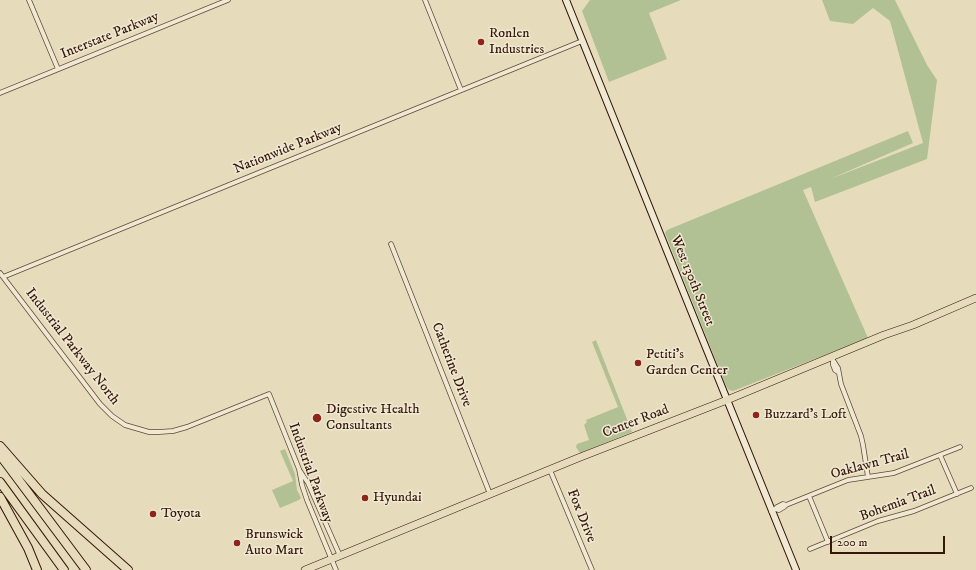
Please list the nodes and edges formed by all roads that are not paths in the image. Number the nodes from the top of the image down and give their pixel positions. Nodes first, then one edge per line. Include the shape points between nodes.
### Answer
1 (29, 0) edge
2 (228, 0) edge
3 (425, 0) edge
4 (566, 0) edge
5 (582, 40) junction
6 (58, 69) junction
7 (462, 90) junction
8 (0, 93) edge
9 (391, 244) dead end
10 (1, 275) edge
11 (976, 298) edge
12 (832, 359) junction
13 (269, 394) joint
14 (727, 400) junction
15 (0, 446) edge
16 (960, 446) dead end
17 (0, 454) edge
18 (940, 454) junction
19 (299, 469) junction
20 (550, 470) junction
21 (868, 477) junction
22 (0, 482) edge
23 (971, 488) dead end
24 (490, 494) junction
25 (956, 494) junction
26 (809, 496) junction
27 (0, 497) edge
28 (773, 510) junction
29 (828, 542) junction
30 (810, 549) dead end
31 (340, 556) junction
32 (331, 559) junction
33 (37, 570) edge
34 (64, 570) edge
35 (86, 570) edge
36 (128, 570) edge
37 (305, 570) edge
38 (336, 570) edge
39 (592, 570) edge
40 (796, 570) edge

1 - 6 street
2 - 6 street, Interstate Parkway
3 - 7 street
4 - 5 main road, West 130th Street
5 - 7 street, Nationwide Parkway
5 - 14 main road, West 130th Street
6 - 8 street, Interstate Parkway
7 - 10 street, Nationwide Parkway
9 - 24 street, Catherine Drive
10 - 13 street, Industrial Parkway North via 100,404 125,425 149,432 173,431
11 - 12 main road, Center Road
12 - 14 main road, Center Road
12 - 21 street via 862,441
13 - 19 street, Industrial Parkway
14 - 20 main road, Center Road
14 - 28 main road, West 130th Street
15 - 36 highway via 42,494
16 - 18 street, Oaklawn Trail
17 - 35 highway
18 - 21 street, Oaklawn Trail via 894,473
18 - 25 street
19 - 31 street via 308,483
19 - 32 street, Industrial Parkway via 307,500
20 - 24 main road, Center Road
20 - 39 street, Fox Drive
21 - 26 street, Oaklawn Trail via 848,480
22 - 34 highway
23 - 25 street, Bohemia Trail
24 - 31 main road, Center Road
25 - 29 street, Bohemia Trail
26 - 28 street, Oaklawn Trail
26 - 29 street
27 - 33 highway
28 - 40 main road, West 130th Street
29 - 30 street, Bohemia Trail
31 - 32 main road, Center Road
32 - 37 main road, Center Road
32 - 38 street, Industrial Parkway

